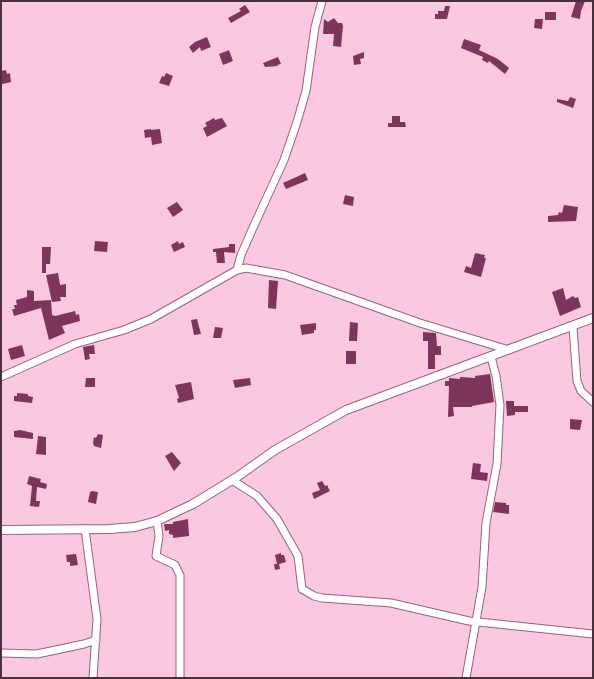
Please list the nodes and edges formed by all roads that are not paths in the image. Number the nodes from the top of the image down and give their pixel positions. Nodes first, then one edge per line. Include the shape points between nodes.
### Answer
1 (322, 1) edge
2 (237, 270) junction
3 (593, 318) edge
4 (573, 326) junction
5 (509, 350) junction
6 (491, 357) junction
7 (1, 377) edge
8 (593, 402) edge
9 (232, 480) junction
10 (156, 521) junction
11 (85, 529) junction
12 (1, 530) edge
13 (474, 622) junction
14 (593, 634) edge
15 (96, 640) junction
16 (1, 653) edge
17 (93, 678) edge
18 (180, 678) edge
19 (466, 678) edge

1 - 2 street via 315,27 306,91 297,122 284,160 249,236
2 - 5 street via 246,268 284,275 413,321
2 - 7 street via 151,320 76,344
3 - 4 street
4 - 5 street
4 - 8 street via 577,381 581,392
5 - 6 street
6 - 9 street via 346,410 281,446
6 - 13 street via 500,406 499,442 486,523 482,587
9 - 10 street via 193,504
9 - 13 street via 257,496 277,519 296,548 300,565 300,585 307,593 322,598 391,603
10 - 11 street via 135,527
10 - 18 street via 159,536 156,556 175,566 180,575
11 - 12 street
11 - 15 street via 97,619
13 - 14 street
13 - 19 street
15 - 16 street via 37,654
15 - 17 street

